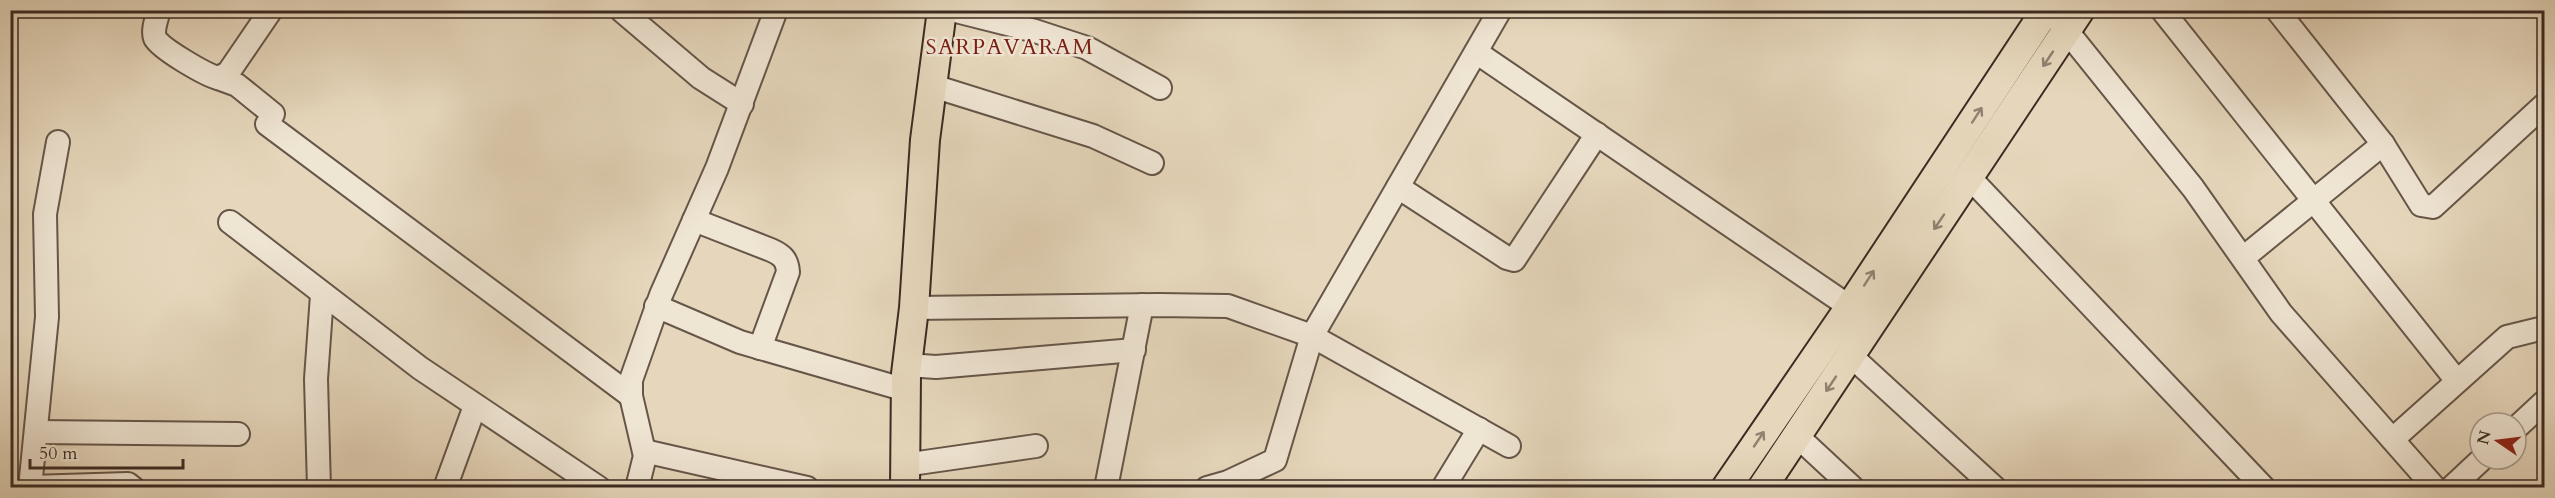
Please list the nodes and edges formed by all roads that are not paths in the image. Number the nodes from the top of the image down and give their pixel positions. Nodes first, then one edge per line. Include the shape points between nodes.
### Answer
1 (159, 10) edge
2 (271, 10) edge
3 (621, 10) edge
4 (776, 10) edge
5 (942, 10) edge
6 (952, 10) edge
7 (1500, 10) edge
8 (2046, 10) edge
9 (2162, 10) edge
10 (2277, 10) edge
11 (2066, 18) edge
12 (1476, 52) junction
13 (218, 78) junction
14 (933, 86) junction
15 (1160, 88) dead end
16 (742, 104) junction
17 (2544, 105) edge
18 (1597, 134) junction
19 (58, 142) dead end
20 (2383, 144) junction
21 (1152, 163) dead end
22 (1970, 177) junction
23 (1398, 187) junction
24 (2313, 201) junction
25 (694, 220) junction
26 (230, 222) dead end
27 (2243, 258) junction
28 (322, 295) junction
29 (1142, 305) junction
30 (657, 306) junction
31 (1850, 307) junction
32 (915, 308) junction
33 (2544, 328) edge
34 (1312, 336) junction
35 (760, 348) junction
36 (1134, 350) junction
37 (1850, 355) junction
38 (907, 378) junction
39 (2457, 381) junction
40 (631, 396) junction
41 (2544, 402) edge
42 (476, 406) junction
43 (2528, 417) edge
44 (1479, 429) junction
45 (36, 432) junction
46 (238, 434) dead end
47 (1797, 436) junction
48 (2393, 439) junction
49 (1036, 446) dead end
50 (1509, 446) dead end
51 (644, 451) junction
52 (2469, 471) edge
53 (905, 476) edge
54 (756, 482) edge
55 (30, 487) edge
56 (133, 488) edge
57 (318, 488) edge
58 (445, 488) edge
59 (599, 488) edge
60 (637, 488) edge
61 (807, 488) edge
62 (1106, 488) edge
63 (1207, 488) edge
64 (1443, 488) edge
65 (1726, 488) edge
66 (1762, 488) edge
67 (1853, 488) edge
68 (1995, 488) edge
69 (2264, 488) edge
70 (2435, 488) edge
71 (2451, 488) edge

1 - 13 street via 156,39
2 - 13 street via 228,73
3 - 16 street via 701,78
4 - 16 street
5 - 14 main road
6 - 15 street via 1087,48
7 - 12 street
31 -> 8 main road
9 - 24 street
10 - 20 street
11 -> 22 main road
11 - 27 street
12 - 18 street
12 - 23 street
13 - 40 street via 237,85 270,119
14 - 21 street via 1093,136
14 - 32 main road via 925,141
16 - 25 street
17 - 20 street via 2433,207 2421,205
18 - 23 street via 1514,260
18 - 31 street
19 - 45 street via 45,214 47,317
20 - 24 street
22 -> 37 main road
22 - 69 street
23 - 34 street
24 - 27 street
24 - 39 street
25 - 30 street
25 - 35 street via 781,254 788,262 788,272
26 - 28 street
27 - 48 street via 2281,313
28 - 42 street
28 - 57 street via 316,379
29 - 32 street
29 - 34 street via 1228,306
29 - 36 street
30 - 35 street
30 - 40 street via 634,369
65 -> 31 main road
32 - 38 main road
33 - 39 street via 2507,337
34 - 44 street
34 - 63 street via 1275,460
35 - 38 street
36 - 38 street via 936,367
36 - 62 street
37 -> 47 main road
37 - 68 street
38 - 53 main road
39 - 48 street
40 - 51 street
41 - 43 street
42 - 58 street
42 - 59 street
44 - 50 street
44 - 64 street
45 - 46 street
45 - 55 street
47 - 66 main road
47 - 67 street
48 - 70 street
49 - 53 street
51 - 54 street
51 - 60 street
52 - 71 street
54 - 61 street
55 - 56 street via 128,484

